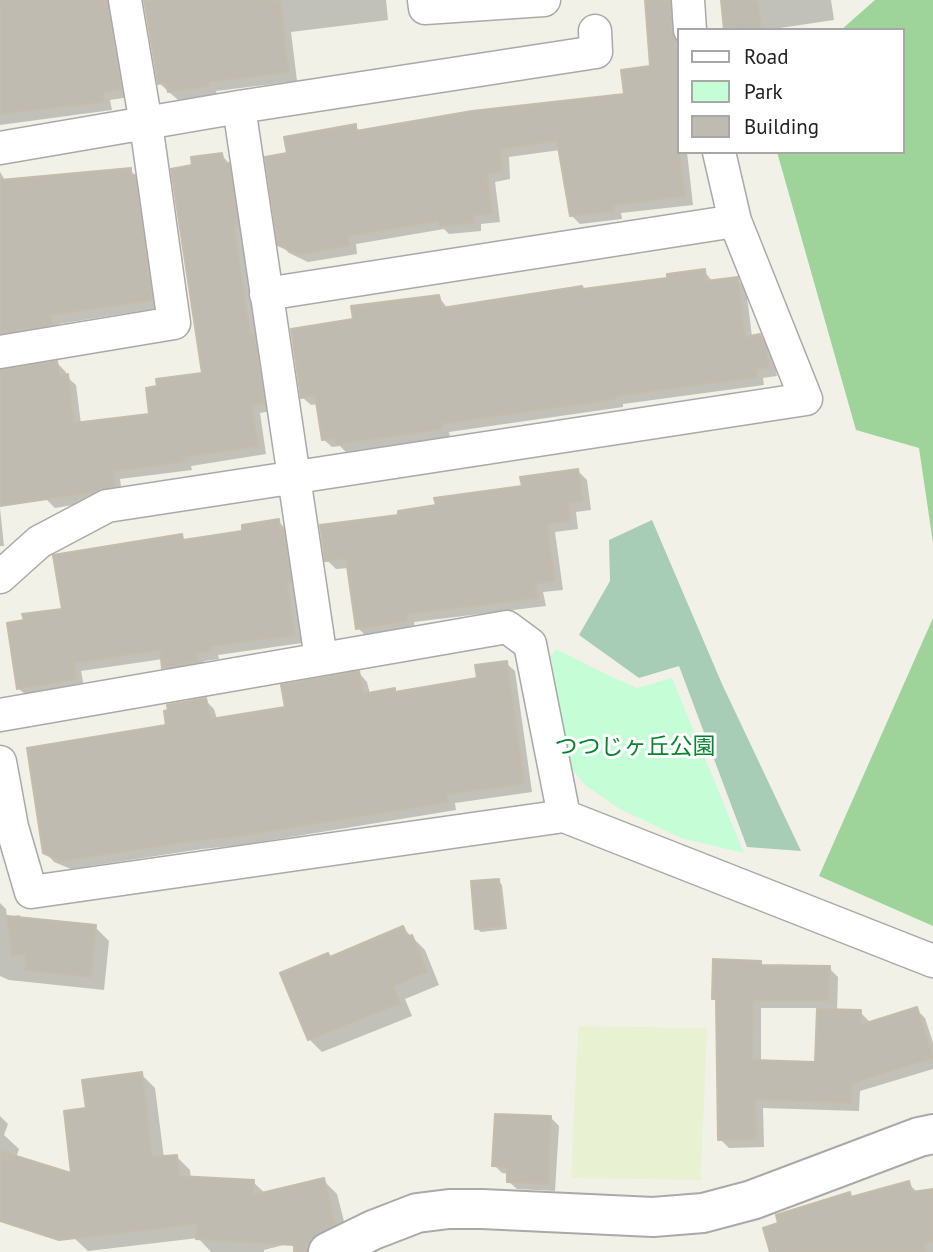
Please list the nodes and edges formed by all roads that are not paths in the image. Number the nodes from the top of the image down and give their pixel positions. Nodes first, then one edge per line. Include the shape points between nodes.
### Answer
1 (125, 0) edge
2 (424, 0) edge
3 (544, 0) edge
4 (688, 0) edge
5 (690, 28) edge
6 (595, 31) dead end
7 (239, 107) junction
8 (146, 124) junction
9 (0, 148) edge
10 (719, 154) edge
11 (735, 221) junction
12 (266, 294) junction
13 (0, 352) edge
14 (294, 477) junction
15 (0, 577) edge
16 (321, 659) junction
17 (0, 715) edge
18 (0, 762) edge
19 (564, 816) junction
20 (933, 961) edge
21 (933, 1133) edge
22 (328, 1252) edge

1 - 8 street
2 - 3 street via 425,8
4 - 5 street
6 - 7 street via 596,52
7 - 8 street
7 - 12 street
8 - 9 street
8 - 13 street via 174,323
10 - 11 street
11 - 12 street
11 - 14 street via 806,399
12 - 14 street
14 - 15 street via 107,506 39,542
14 - 16 street
16 - 17 street
16 - 19 street via 507,628 530,644
18 - 19 street via 31,892
19 - 20 street
21 - 22 street via 752,1200 703,1213 653,1217 449,1209 417,1213

